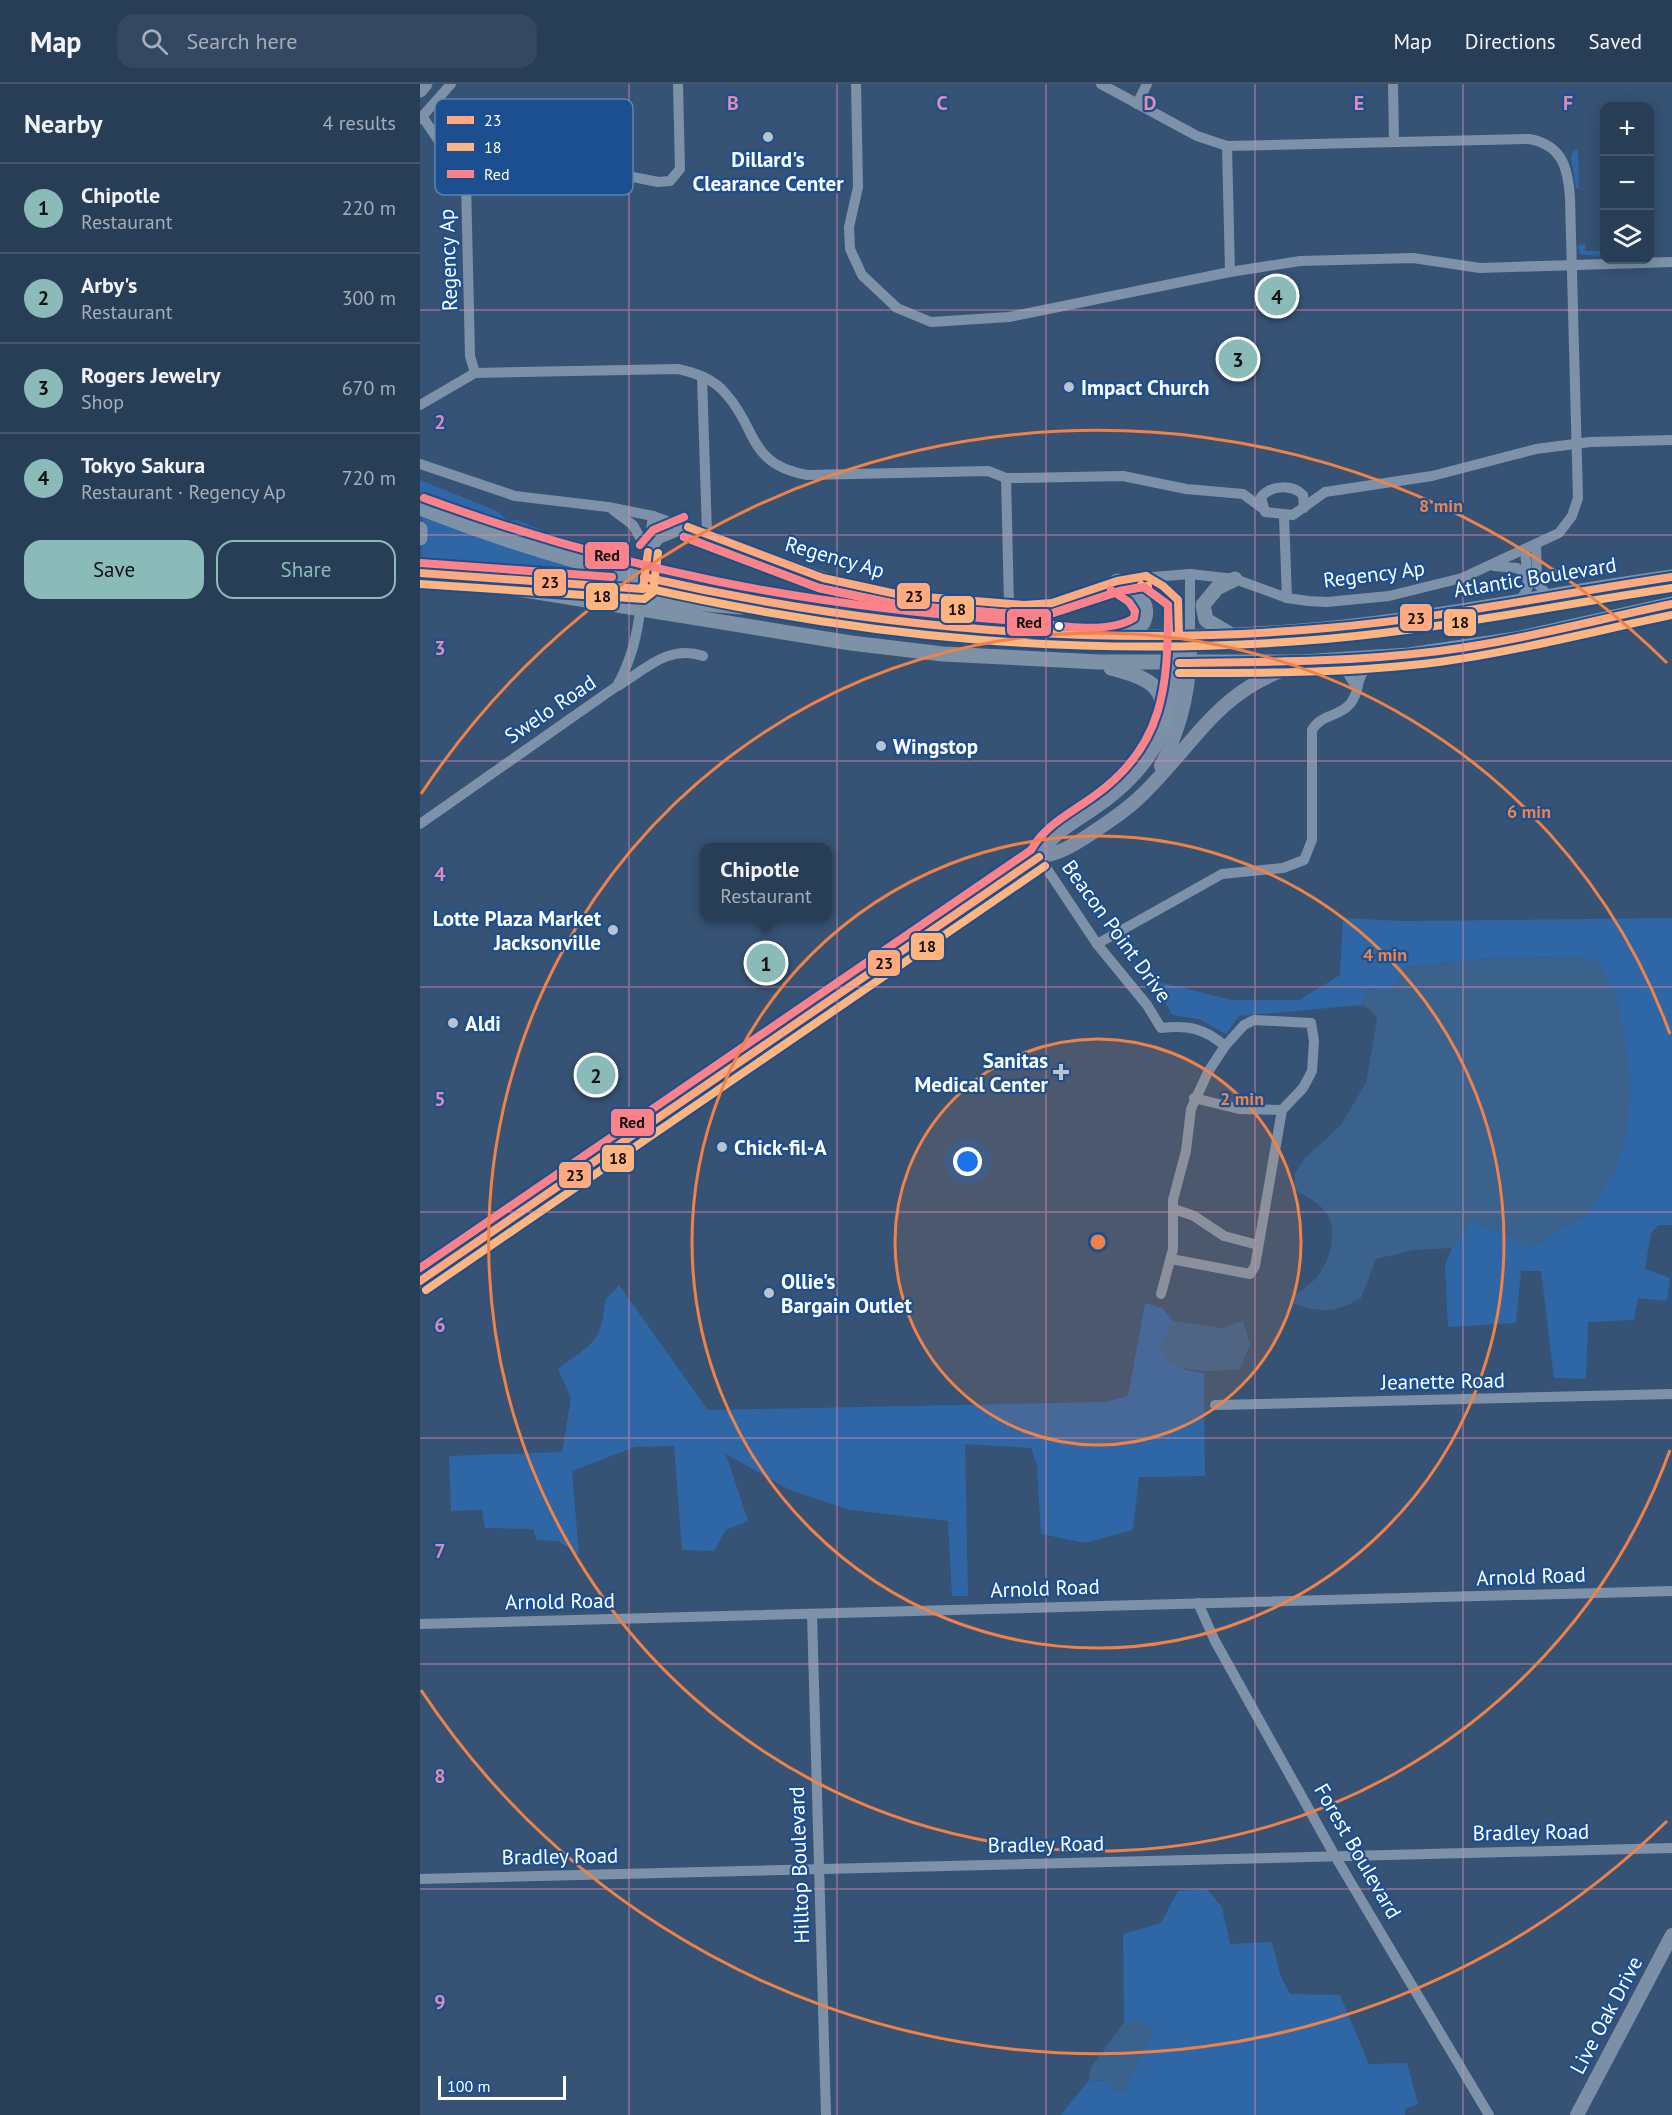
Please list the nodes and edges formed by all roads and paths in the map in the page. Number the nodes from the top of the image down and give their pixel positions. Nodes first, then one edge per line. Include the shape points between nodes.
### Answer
1 (425, 84) edge
2 (451, 84) edge
3 (678, 84) edge
4 (856, 84) edge
5 (1101, 84) edge
6 (1129, 84) edge
7 (1147, 84) edge
8 (1393, 84) edge
9 (420, 90) edge
10 (1122, 95) junction
11 (438, 99) edge
12 (435, 102) edge
13 (1137, 104) junction
14 (421, 118) edge
15 (435, 138) edge
16 (1395, 142) junction
17 (1227, 146) junction
18 (633, 177) edge
19 (466, 195) edge
20 (1672, 262) edge
21 (1571, 264) junction
22 (1230, 272) junction
23 (475, 373) junction
24 (702, 377) junction
25 (420, 405) edge
26 (1672, 440) edge
27 (1576, 443) junction
28 (420, 464) edge
29 (1006, 478) junction
30 (1265, 491) junction
31 (1300, 492) junction
32 (1325, 492) junction
33 (1243, 494) junction
34 (608, 507) junction
35 (420, 508) edge
36 (1262, 508) junction
37 (1304, 508) junction
38 (653, 516) junction
39 (1284, 516) junction
40 (688, 527) junction
41 (420, 529) edge
42 (707, 533) junction
43 (420, 538) edge
44 (1531, 547) junction
45 (648, 552) junction
46 (1490, 566) junction
47 (420, 573) edge
48 (1190, 574) junction
49 (1178, 575) junction
50 (1146, 576) junction
51 (1672, 577) edge
52 (1527, 578) junction
53 (1235, 579) junction
54 (1117, 581) junction
55 (642, 594) junction
56 (1549, 597) junction
57 (1287, 598) junction
58 (1178, 600) junction
59 (1521, 602) junction
60 (1010, 604) junction
61 (1672, 604) edge
62 (847, 615) junction
63 (1231, 634) junction
64 (1184, 635) junction
65 (1124, 636) junction
66 (703, 656) dead end
67 (1379, 657) junction
68 (1332, 660) junction
69 (1082, 662) junction
70 (1185, 663) junction
71 (617, 686) junction
72 (1356, 687) junction
73 (1165, 728) junction
74 (1150, 786) junction
75 (420, 824) edge
76 (1039, 857) junction
77 (1097, 944) junction
78 (1225, 1047) junction
79 (1194, 1098) junction
80 (1282, 1110) junction
81 (1174, 1209) junction
82 (1258, 1245) junction
83 (1171, 1259) junction
84 (420, 1281) edge
85 (1161, 1294) dead end
86 (1672, 1394) edge
87 (1215, 1405) dead end
88 (1672, 1591) edge
89 (1198, 1603) junction
90 (812, 1614) junction
91 (420, 1624) edge
92 (1672, 1848) edge
93 (1335, 1856) junction
94 (819, 1870) junction
95 (420, 1879) edge
96 (1672, 1935) edge
97 (826, 2115) edge
98 (1489, 2115) edge
99 (1576, 2115) edge

1 - 9 highway
2 - 11 street, Regency Ap
3 - 18 street, Regency Ap via 680,169 670,181
4 - 22 street via 858,187 847,239 862,275 908,315 947,323 1009,317
5 - 10 street, Regency Ap
6 - 10 street
7 - 13 street
8 - 16 street
10 - 13 street, Regency Ap
12 - 14 street, Regency Ap
13 - 17 street, Regency Ap via 1197,136
14 - 15 street, Regency Ap
16 - 17 street, Regency Ap
16 - 21 street, Regency Ap via 1529,139 1557,150 1564,161 1569,185
17 - 22 street
19 - 23 street, Regency Ap via 470,356
20 - 21 street
21 - 22 street via 1480,268 1395,258 1300,261
21 - 27 street, Regency Ap
23 - 24 street via 678,369
23 - 25 street
24 - 29 street via 725,392 763,454 796,473 825,476 988,471
24 - 42 street
26 - 27 street
27 - 32 street via 1432,476
27 - 44 street, Regency Ap via 1578,498 1572,516 1559,533
28 - 34 street, Regency Ap via 515,496
29 - 33 street via 1123,476 1186,489
29 - 60 street
30 - 31 street via 1280,488
30 - 33 street
30 - 36 street
31 - 32 street
31 - 37 street
32 - 37 street
33 - 36 street
34 - 38 street, Regency Ap
34 - 45 street via 633,525
35 - 55 highway
36 - 39 street
37 - 39 street
38 - 40 street, Regency Ap
38 - 45 street, Swelo Road
39 - 57 street
40 - 42 street, Regency Ap
40 - 45 street via 660,539
41 - 43 highway
42 - 60 street, Regency Ap via 794,568 852,586 901,595
44 - 46 street, Regency Ap
44 - 52 street
44 - 56 street via 1537,583
45 - 55 street, Swelo Road
46 - 52 street via 1517,568
46 - 57 street, Regency Ap via 1436,586 1389,596 1327,602
47 - 55 highway
48 - 49 street, Regency Ap
48 - 53 street, Regency Ap
48 - 64 street
49 - 50 street, Regency Ap
49 - 58 street
50 - 54 street, Regency Ap
50 - 58 street
51 - 56 highway, Atlantic Boulevard
52 - 59 street via 1528,587
53 - 57 street, Regency Ap
53 - 63 highway via 1217,588 1203,605 1206,621
54 - 60 street, Regency Ap via 1052,603
54 - 65 highway via 1145,603 1142,625
55 - 62 highway
55 - 62 highway via 739,598
55 - 69 highway via 867,645
55 - 71 street, Swelo Road via 637,639
56 - 59 highway, Atlantic Boulevard
58 - 64 street
59 - 63 highway, Atlantic Boulevard via 1354,626
61 - 67 highway via 1501,642
62 - 65 highway, Atlantic Boulevard via 993,631
63 - 64 highway, Atlantic Boulevard
64 - 65 highway, Atlantic Boulevard
64 - 70 main road
66 - 71 street via 680,651 668,655
67 - 68 highway
67 - 72 street via 1362,671
68 - 70 highway
68 - 72 street via 1347,672
68 - 74 main road via 1284,670 1238,693 1203,724
69 - 70 highway
69 - 73 highway via 1134,675 1154,685 1163,699
70 - 73 main road
70 - 74 main road via 1188,694 1182,717
71 - 75 street, Swelo Road
72 - 77 street via 1348,706 1320,719 1312,730 1312,840 1304,860 1283,868 1222,874
73 - 76 main road via 1131,779 1056,834
74 - 76 main road via 1122,812 1067,849
76 - 77 street, Beacon Point Drive
76 - 84 main road
77 - 78 street, Beacon Point Drive via 1161,1028 1194,1027
78 - 79 street
78 - 80 street via 1244,1025 1254,1020 1311,1023 1314,1041 1310,1078
79 - 80 street via 1239,1109
79 - 81 street
80 - 82 street
81 - 82 street via 1194,1216 1224,1236
81 - 83 street
82 - 83 street via 1250,1274
83 - 85 street
86 - 87 street, Jeanette Road
88 - 89 street, Arnold Road
89 - 90 street, Arnold Road
89 - 93 street, Forest Boulevard via 1215,1641
90 - 91 street, Arnold Road
90 - 94 street, Hilltop Boulevard
92 - 93 street, Bradley Road
93 - 94 street, Bradley Road
93 - 98 street, Forest Boulevard
94 - 95 street, Bradley Road
94 - 97 street, Hilltop Boulevard
96 - 99 main road, Live Oak Drive

